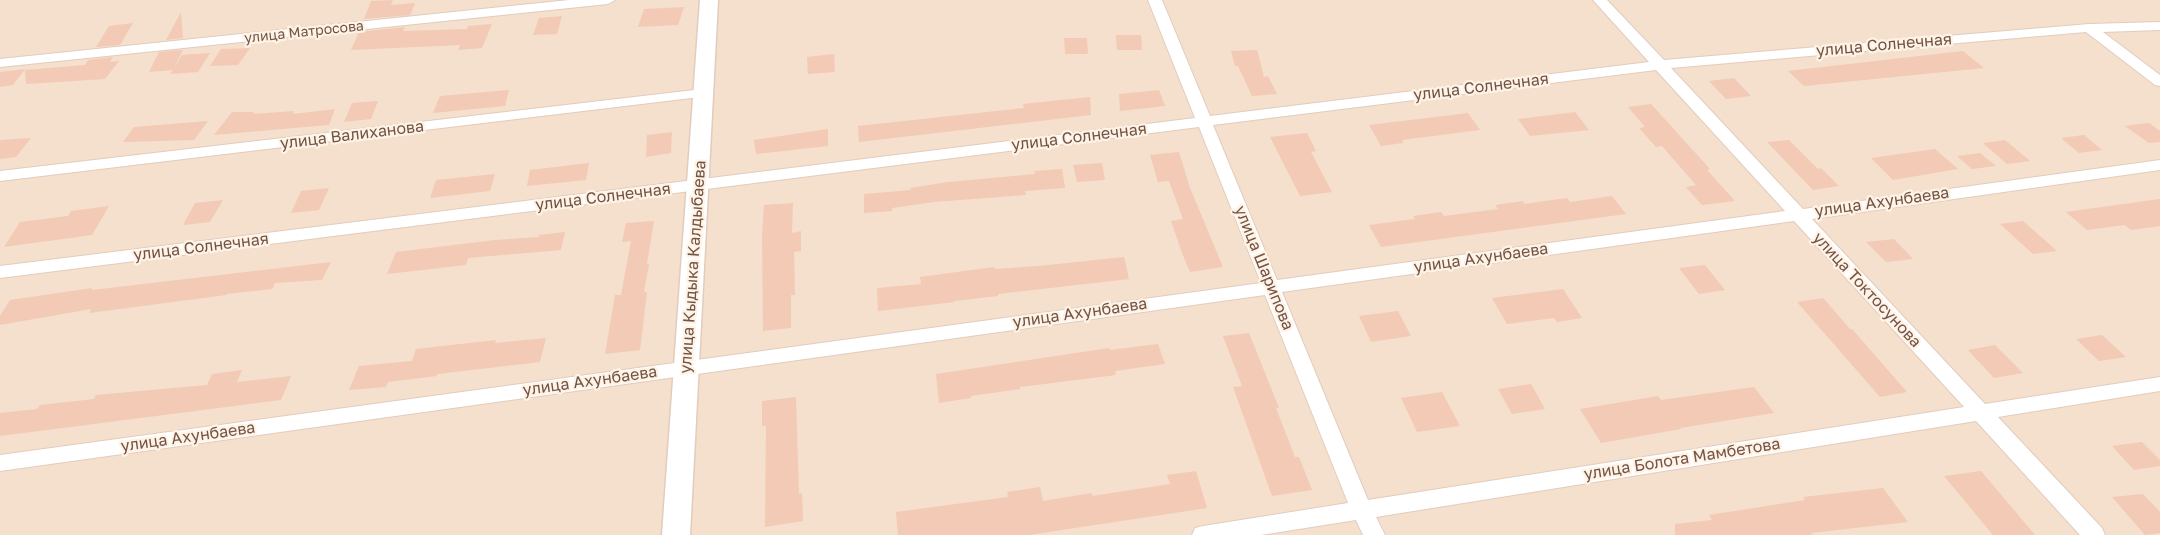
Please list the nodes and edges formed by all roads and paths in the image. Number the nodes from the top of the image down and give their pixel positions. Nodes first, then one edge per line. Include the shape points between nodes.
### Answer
1 (608, 0) edge
2 (709, 0) edge
3 (1155, 0) edge
4 (1600, 0) edge
5 (2160, 26) edge
6 (2089, 28) junction
7 (0, 63) edge
8 (1659, 65) junction
9 (2160, 82) edge
10 (703, 93) junction
11 (1204, 122) junction
12 (2160, 165) edge
13 (0, 176) edge
14 (698, 185) junction
15 (1797, 214) junction
16 (0, 272) edge
17 (1271, 287) junction
18 (686, 368) junction
19 (2160, 384) edge
20 (1981, 413) junction
21 (0, 463) edge
22 (1362, 509) junction
23 (676, 535) edge
24 (1203, 535) edge
25 (1374, 535) edge
26 (2094, 535) edge

1 - 7 street, улица Матросова
2 - 10 street, улица Кыдыка Калдыбаева
3 - 11 street, улица Шарипова
4 - 8 street, улица Токтосунова
5 - 6 street, улица Солнечная
6 - 8 street, улица Солнечная
6 - 9 street
8 - 11 street, улица Солнечная
8 - 15 street, улица Токтосунова
10 - 13 street, улица Валиханова
10 - 14 street, улица Кыдыка Калдыбаева
11 - 14 street, улица Солнечная
11 - 17 street, улица Шарипова
12 - 15 street, улица Ахунбаева
14 - 16 street, улица Солнечная
14 - 18 street, улица Кыдыка Калдыбаева
15 - 17 street, улица Ахунбаева
15 - 20 street, улица Токтосунова
17 - 18 street, улица Ахунбаева
17 - 22 street, улица Шарипова
18 - 21 street, улица Ахунбаева
18 - 23 street, улица Кыдыка Калдыбаева
19 - 20 street, улица Болота Мамбетова
20 - 22 street, улица Болота Мамбетова
20 - 26 street, улица Токтосунова
22 - 24 street, улица Болота Мамбетова
22 - 25 street, улица Шарипова

